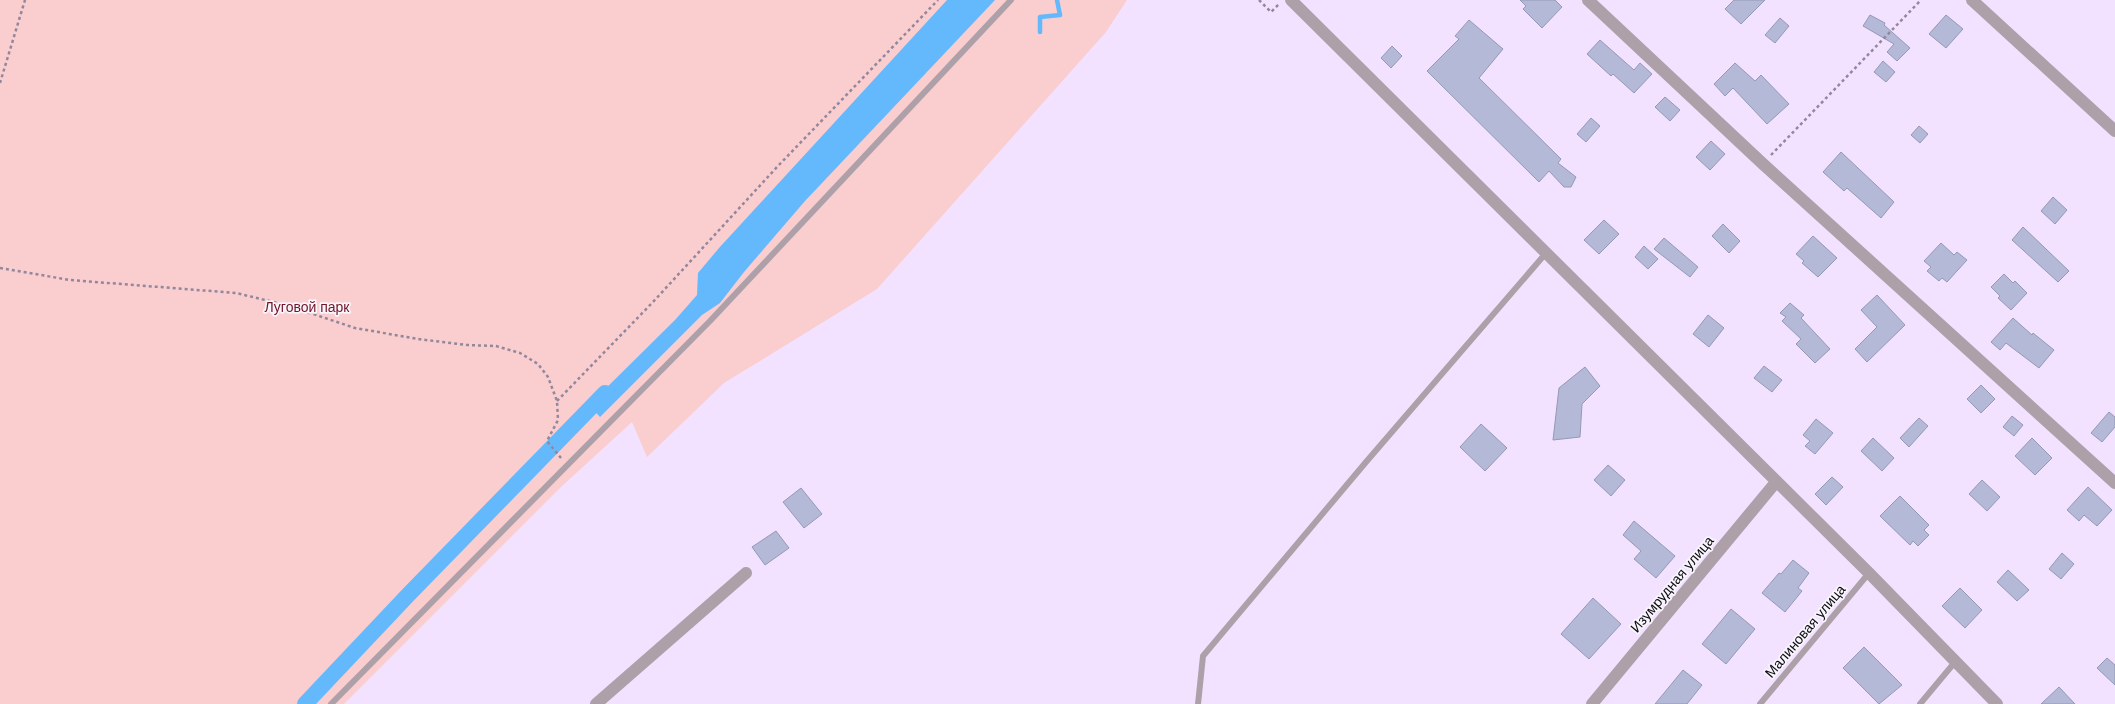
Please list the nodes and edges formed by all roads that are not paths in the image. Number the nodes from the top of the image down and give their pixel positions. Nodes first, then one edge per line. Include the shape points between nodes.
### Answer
1 (1010, 0) edge
2 (1291, 0) edge
3 (1588, 0) edge
4 (1972, 0) edge
5 (2115, 131) edge
6 (1546, 253) junction
7 (1776, 482) junction
8 (2115, 483) edge
9 (746, 572) dead end
10 (1869, 573) junction
11 (1955, 662) junction
12 (331, 704) edge
13 (596, 704) edge
14 (1198, 704) edge
15 (1592, 704) edge
16 (1760, 704) edge
17 (1920, 704) edge
18 (1997, 704) edge

1 - 12 lane via 715,316
2 - 6 street
3 - 8 street via 1763,164
4 - 5 street
6 - 7 street
6 - 14 lane via 1203,656
7 - 10 street
7 - 15 street, Изумрудная улица
9 - 13 street
10 - 11 street
10 - 16 lane, Малиновая улица
11 - 17 lane
11 - 18 street

